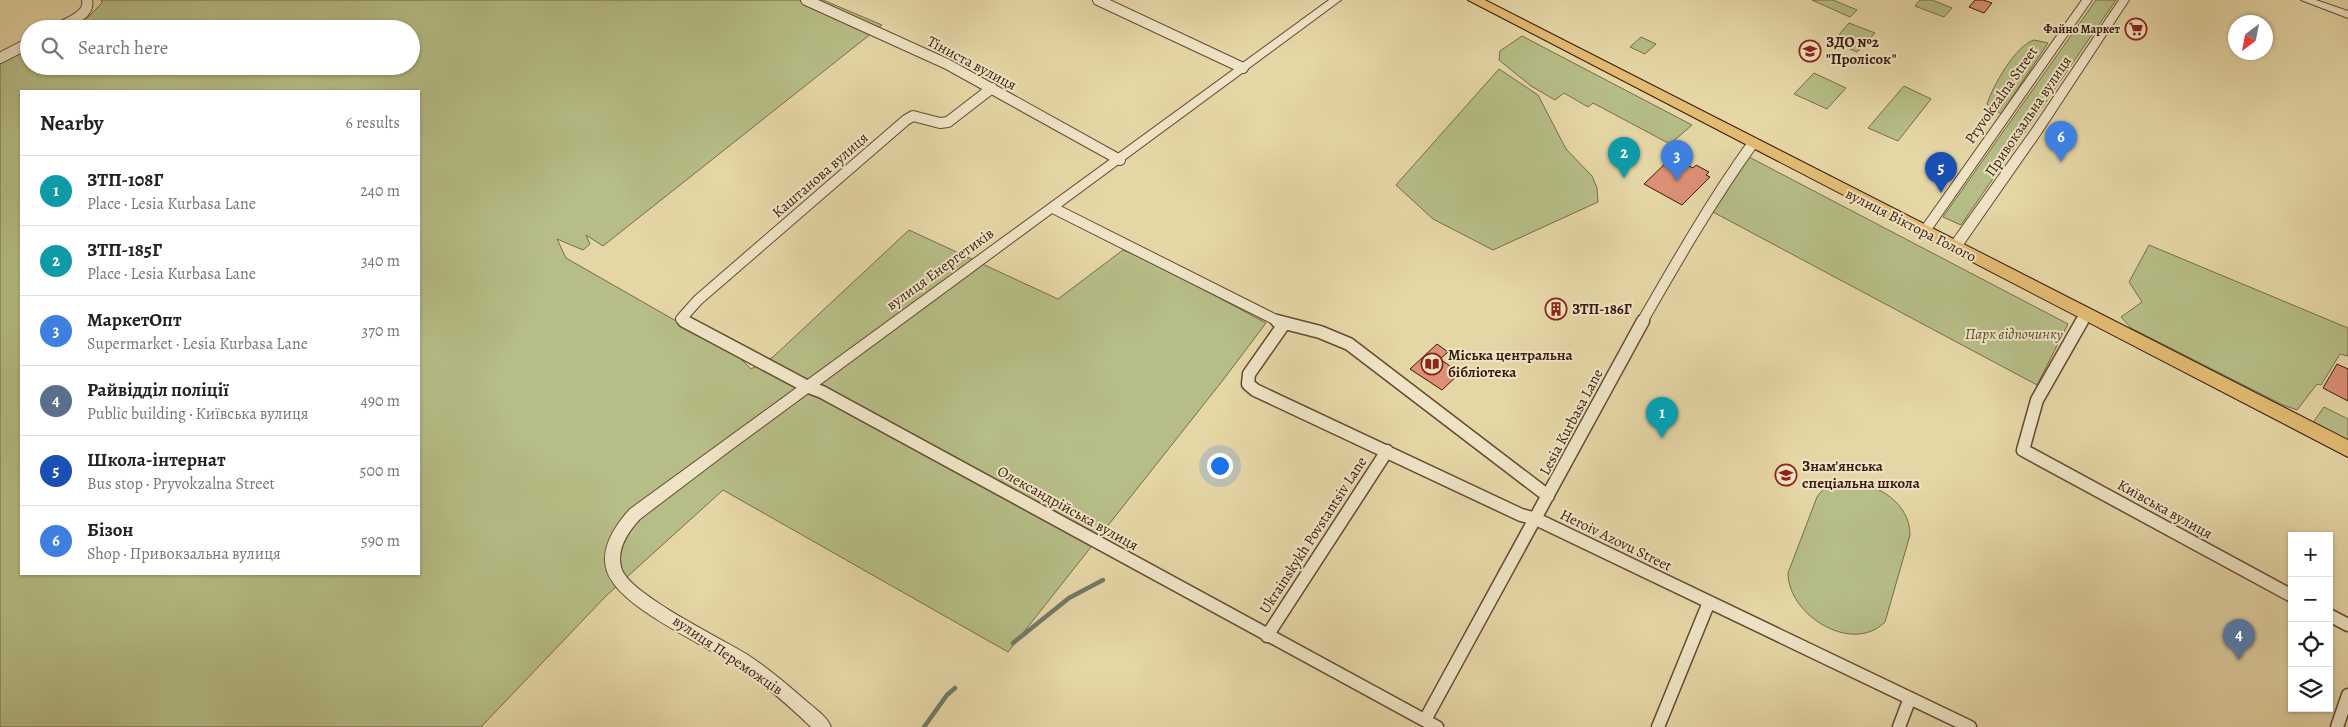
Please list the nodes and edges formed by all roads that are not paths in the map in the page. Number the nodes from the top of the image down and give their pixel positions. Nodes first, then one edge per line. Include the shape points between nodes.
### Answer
1 (87, 0) edge
2 (806, 0) edge
3 (1098, 0) edge
4 (1336, 0) edge
5 (1475, 0) edge
6 (2087, 0) edge
7 (2124, 0) edge
8 (2306, 0) edge
9 (2348, 15) edge
10 (72, 20) edge
11 (20, 48) edge
12 (0, 58) edge
13 (1243, 68) junction
14 (992, 88) junction
15 (1752, 144) junction
16 (1120, 160) junction
17 (1053, 208) junction
18 (1924, 232) junction
19 (1954, 248) junction
20 (2085, 315) junction
21 (681, 319) joint
22 (1284, 324) junction
23 (806, 386) junction
24 (2348, 449) edge
25 (1387, 451) junction
26 (1548, 496) junction
27 (1536, 519) junction
28 (629, 588) joint
29 (2288, 594) edge
30 (1709, 602) junction
31 (2333, 618) edge
32 (2348, 625) edge
33 (1267, 636) junction
34 (2348, 695) edge
35 (1910, 698) junction
36 (1425, 720) junction
37 (823, 727) edge
38 (1437, 727) edge
39 (1658, 727) edge
40 (1899, 727) edge
41 (1970, 727) edge
42 (2337, 727) edge

1 - 10 street via 84,13
2 - 14 street, Тіниста вулиця via 906,44
3 - 13 street
4 - 13 street, вулиця Енергетиків
5 - 15 main road, вулиця Віктора Голого
6 - 18 street, Pryvokzalna Street
7 - 19 street, Привокзальна вулиця
8 - 9 street
11 - 12 street
13 - 16 street, вулиця Енергетиків
14 - 16 street, Тіниста вулиця
14 - 21 street, Каштанова вулиця via 948,122 913,116 906,120 698,300
15 - 18 main road, вулиця Віктора Голого
15 - 26 street, Lesia Kurbasa Lane via 1681,253
16 - 17 street, вулиця Енергетиків
17 - 22 street
17 - 23 street, вулиця Енергетиків
18 - 19 main road, вулиця Віктора Голого
19 - 20 main road, вулиця Віктора Голого
20 - 24 main road, вулиця Віктора Голого
20 - 29 street, Київська вулиця via 2037,400 2023,450
21 - 23 street, Олександрійська вулиця
22 - 25 street, Heroiv Azovu Street via 1249,374 1248,384 1254,390
22 - 26 street via 1320,332 1348,344
23 - 28 street, вулиця Енергетиків via 635,514 614,545 612,562 618,577
23 - 33 street, Олександрійська вулиця
25 - 27 street, Heroiv Azovu Street
25 - 33 street, Ukrainskykh Povstantsiv Lane
26 - 27 street, Lesia Kurbasa Lane
27 - 30 street, Heroiv Azovu Street
27 - 36 street, Lesia Kurbasa Lane
28 - 37 street, вулиця Переможців via 745,662
30 - 35 street, Heroiv Azovu Street
30 - 39 street
31 - 32 street
33 - 36 street, Олександрійська вулиця
34 - 42 street
35 - 40 street
35 - 41 street, Heroiv Azovu Street
36 - 38 street, Олександрійська вулиця

